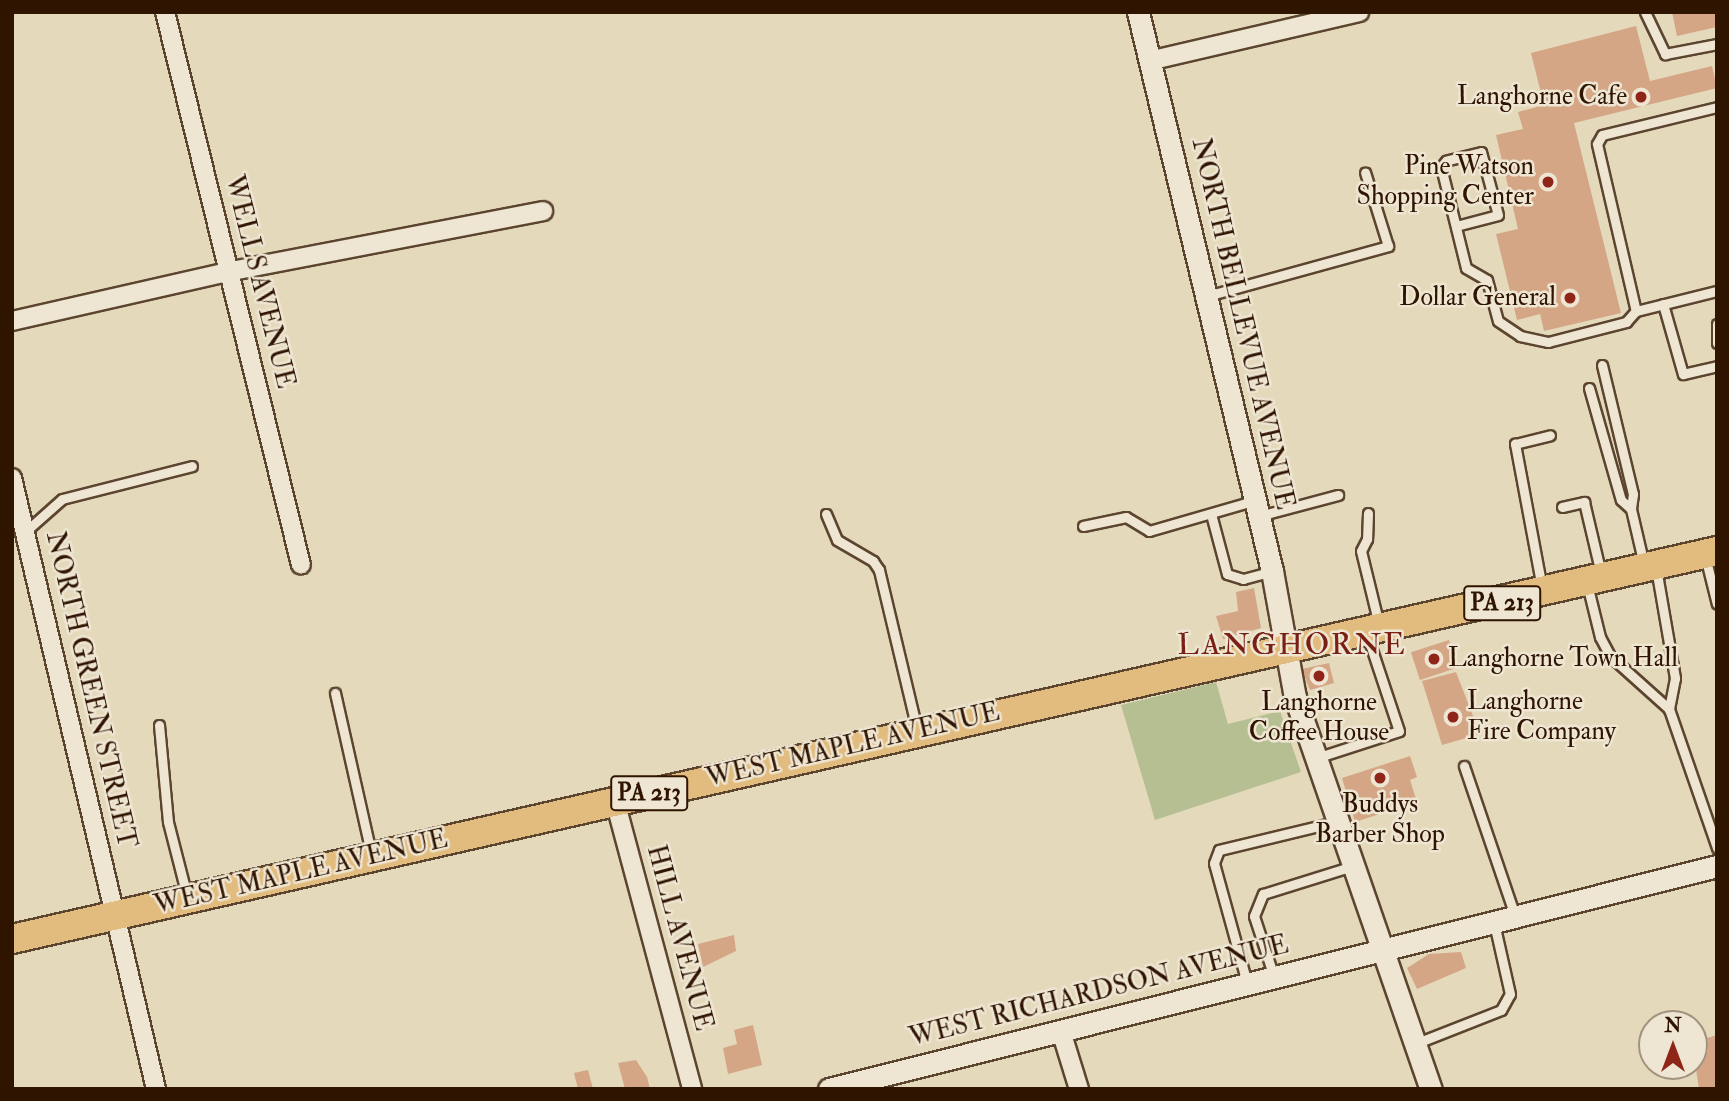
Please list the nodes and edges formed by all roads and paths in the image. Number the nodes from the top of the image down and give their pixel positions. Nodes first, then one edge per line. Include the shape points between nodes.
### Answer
1 (165, 12) edge
2 (1138, 12) edge
3 (1359, 12) edge
4 (1645, 12) edge
5 (1717, 44) edge
6 (1149, 61) junction
7 (1717, 107) edge
8 (1365, 172) dead end
9 (543, 211) dead end
10 (1456, 226) junction
11 (226, 272) junction
12 (1717, 291) edge
13 (1207, 296) junction
14 (1663, 304) junction
15 (1636, 311) junction
16 (12, 321) edge
17 (1717, 324) edge
18 (1717, 343) edge
19 (1602, 366) dead end
20 (1717, 366) edge
21 (1589, 388) dead end
22 (1550, 435) dead end
23 (192, 466) dead end
24 (12, 478) edge
25 (1338, 495) dead end
26 (1257, 508) junction
27 (1562, 508) dead end
28 (1630, 509) junction
29 (1368, 513) dead end
30 (826, 514) dead end
31 (1211, 514) junction
32 (1083, 526) dead end
33 (26, 531) junction
34 (1711, 553) edge
35 (301, 565) dead end
36 (1650, 567) junction
37 (1272, 571) junction
38 (1595, 581) junction
39 (1543, 593) junction
40 (1717, 604) edge
41 (1374, 632) junction
42 (1286, 650) junction
43 (335, 693) dead end
44 (1669, 709) junction
45 (159, 725) dead end
46 (918, 731) junction
47 (1316, 758) junction
48 (1464, 766) dead end
49 (615, 801) junction
50 (1338, 821) junction
51 (1717, 848) edge
52 (372, 858) junction
53 (1353, 866) junction
54 (1717, 866) edge
55 (188, 898) junction
56 (116, 914) junction
57 (1515, 916) junction
58 (1493, 922) junction
59 (12, 939) edge
60 (1383, 950) junction
61 (1274, 978) junction
62 (1248, 985) junction
63 (1061, 1031) junction
64 (1415, 1044) junction
65 (156, 1089) edge
66 (692, 1089) edge
67 (829, 1089) edge
68 (1079, 1089) edge
69 (1431, 1089) edge

1 - 11 street, WELLS AVENUE
2 - 6 street, NORTH BELLEVUE AVENUE
3 - 6 street
4 - 5 lane via 1665,54
6 - 13 street, NORTH BELLEVUE AVENUE
7 - 15 lane via 1602,135 1597,144
8 - 13 lane via 1388,246
9 - 11 street
10 - 10 lane via 1441,167 1446,161 1481,152 1498,215
10 - 15 lane via 1466,268 1487,280 1498,321 1520,337 1548,342 1626,322
11 - 16 street
11 - 35 street, WELLS AVENUE
12 - 14 lane
13 - 26 street, NORTH BELLEVUE AVENUE
14 - 15 lane
14 - 20 lane via 1683,374
17 - 18 lane
19 - 28 lane via 1633,494
21 - 28 lane via 1621,500
22 - 39 lane via 1514,444
23 - 33 lane via 62,499
24 - 33 street, NORTH GREEN STREET
25 - 26 lane
26 - 31 lane
26 - 37 street, NORTH BELLEVUE AVENUE
27 - 38 lane via 1584,502
28 - 36 lane
29 - 41 lane via 1367,539 1361,551
30 - 46 lane via 837,540 873,561 879,570
31 - 32 lane via 1149,531 1126,517
31 - 37 lane via 1227,574 1243,579
33 - 56 street, NORTH GREEN STREET
34 - 36 main road, PA 213
34 - 40 lane
36 - 38 main road, PA 213
36 - 44 lane via 1675,678
37 - 42 street, NORTH BELLEVUE AVENUE
38 - 39 main road, PA 213
38 - 44 lane via 1600,637 1610,656
39 - 41 main road, PA 213
41 - 42 main road, PA 213
41 - 47 lane via 1399,731
42 - 46 main road, WEST MAPLE AVENUE / PA 213
42 - 47 street, NORTH BELLEVUE AVENUE via 1295,698
43 - 52 lane
44 - 51 lane
45 - 55 lane via 168,822
46 - 49 main road, WEST MAPLE AVENUE / PA 213
47 - 50 street, NORTH BELLEVUE AVENUE
48 - 57 lane
49 - 52 main road, WEST MAPLE AVENUE / PA 213
49 - 66 street, HILL AVENUE
50 - 53 street, NORTH BELLEVUE AVENUE
50 - 62 lane via 1220,850 1214,863
52 - 55 main road, WEST MAPLE AVENUE / PA 213
53 - 60 street, NORTH BELLEVUE AVENUE
53 - 61 lane via 1263,894 1254,916
54 - 57 street, WEST RICHARDSON AVENUE
55 - 56 main road, WEST MAPLE AVENUE / PA 213
56 - 59 main road, WEST MAPLE AVENUE / PA 213
56 - 65 street, NORTH GREEN STREET
57 - 58 street, WEST RICHARDSON AVENUE
58 - 60 street, WEST RICHARDSON AVENUE
58 - 64 lane via 1510,994 1501,1010
60 - 61 street, WEST RICHARDSON AVENUE
60 - 64 street, NORTH BELLEVUE AVENUE
61 - 62 street, WEST RICHARDSON AVENUE
62 - 63 street, WEST RICHARDSON AVENUE
63 - 67 street, WEST RICHARDSON AVENUE
63 - 68 street
64 - 69 street, NORTH BELLEVUE AVENUE

